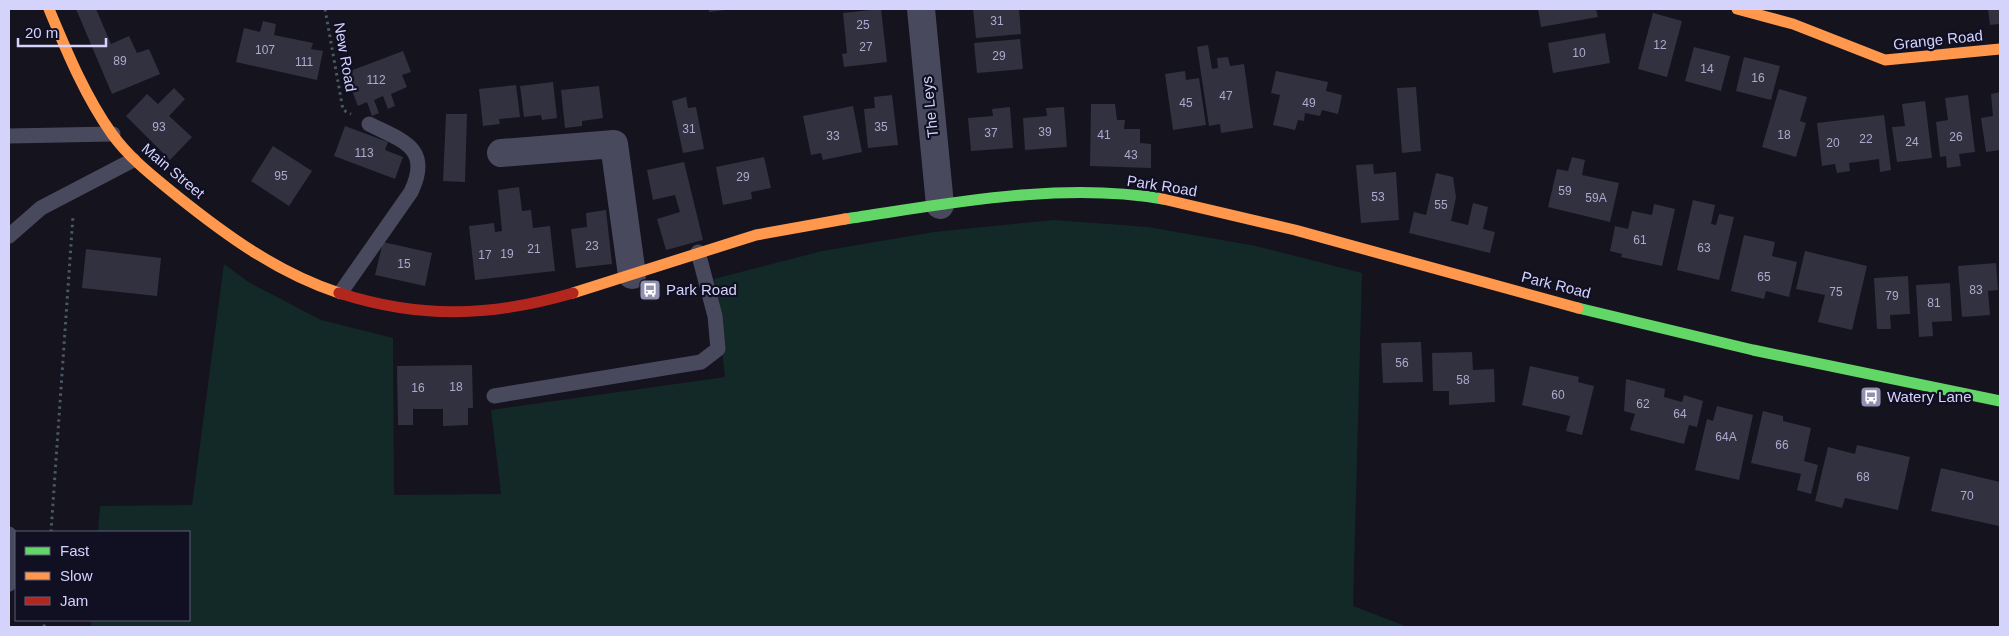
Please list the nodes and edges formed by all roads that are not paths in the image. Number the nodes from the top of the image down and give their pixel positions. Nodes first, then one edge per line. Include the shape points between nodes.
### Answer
1 (49, 9) edge
2 (920, 9) edge
3 (1737, 9) edge
4 (2000, 49) edge
5 (369, 124) road end
6 (113, 134) junction
7 (9, 136) edge
8 (501, 153) dead end
9 (133, 160) junction
10 (940, 205) junction
11 (9, 236) edge
12 (698, 252) junction
13 (632, 275) junction
14 (314, 282) joint
15 (341, 292) junction
16 (494, 396) dead end
17 (2000, 401) edge
18 (9, 534) edge
19 (9, 584) edge

1 - 6 main road, Main Street via 93,107
2 - 10 street, The Leys
3 - 4 main road, Grange Road via 1793,24 1885,60
5 - 15 lane via 407,143 420,164 411,192
6 - 7 lane
6 - 9 main road, Main Street
8 - 13 street via 614,144
9 - 11 lane via 40,208
9 - 14 main road, Main Street via 233,238 272,264
10 - 12 main road, Park Road via 759,234
10 - 17 main road, Park Road via 1089,191 1209,208 1725,344
12 - 13 main road, Park Road
12 - 16 lane via 715,316 718,349 701,362
13 - 15 main road, Park Road via 539,302 448,313 405,309
14 - 15 main road, Park Road
18 - 19 lane

